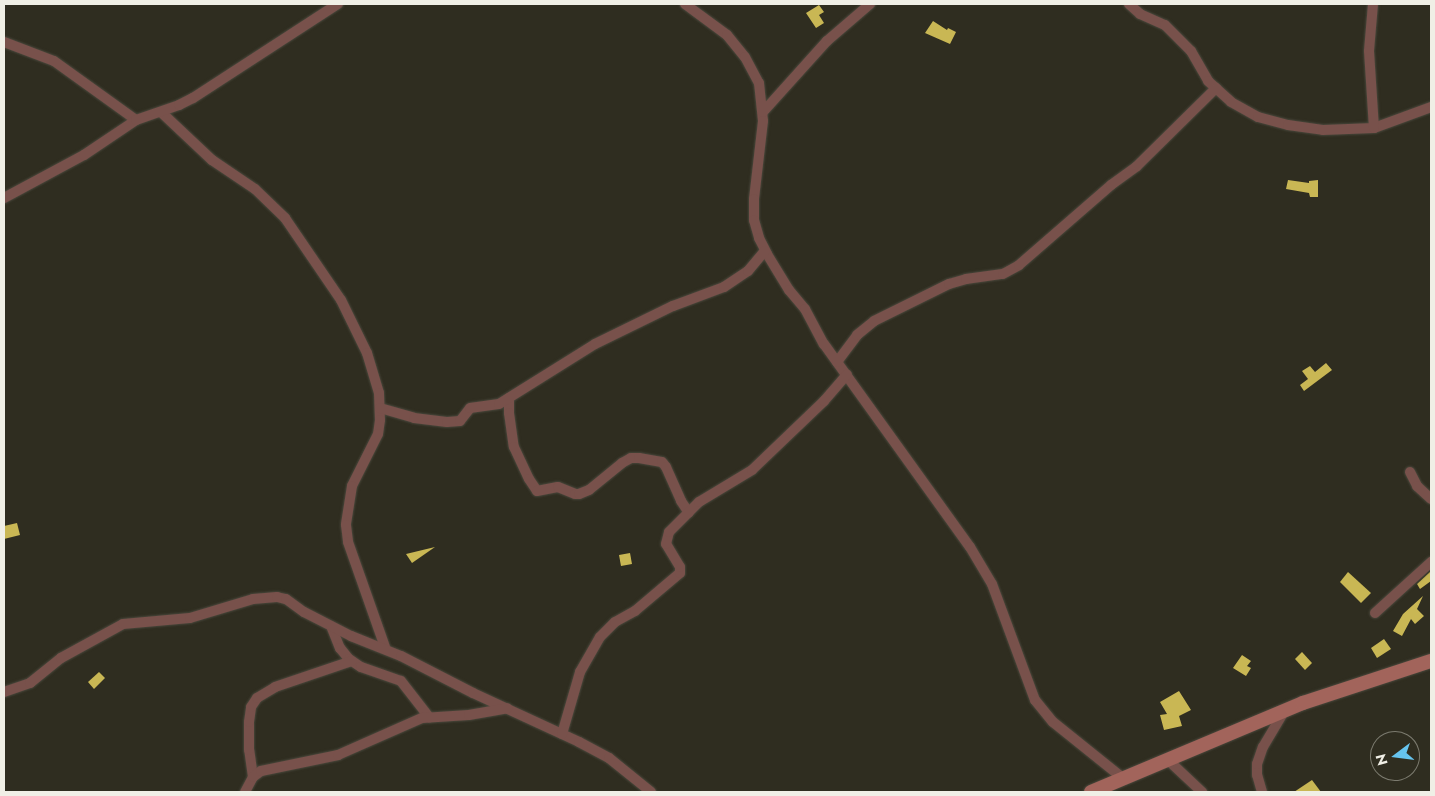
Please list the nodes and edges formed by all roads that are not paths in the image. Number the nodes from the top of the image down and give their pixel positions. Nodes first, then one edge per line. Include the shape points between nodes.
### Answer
1 (338, 4) edge
2 (685, 4) edge
3 (870, 4) edge
4 (1129, 4) edge
5 (1373, 4) edge
6 (4, 42) edge
7 (1216, 88) junction
8 (1431, 107) edge
9 (161, 112) junction
10 (762, 112) junction
11 (136, 120) junction
12 (1374, 128) junction
13 (4, 198) edge
14 (765, 251) junction
15 (837, 362) junction
16 (847, 375) junction
17 (509, 398) junction
18 (380, 408) junction
19 (1410, 472) dead end
20 (1431, 498) edge
21 (689, 513) junction
22 (1431, 562) edge
23 (1375, 613) dead end
24 (331, 626) junction
25 (386, 650) junction
26 (352, 661) junction
27 (1431, 661) edge
28 (4, 692) edge
29 (508, 708) junction
30 (1284, 710) junction
31 (430, 717) junction
32 (562, 734) junction
33 (1168, 760) junction
34 (254, 777) junction
35 (1124, 778) junction
36 (245, 792) edge
37 (651, 792) edge
38 (1092, 792) edge
39 (1202, 792) edge
40 (1262, 792) edge

1 - 9 street via 193,98
2 - 10 street via 719,27 745,57 759,83
3 - 10 street via 827,41
4 - 7 street via 1140,14 1165,25 1191,51 1208,81
5 - 12 street via 1369,51
6 - 11 street via 54,61
7 - 12 street via 1231,102 1258,117 1288,125 1323,130
7 - 15 street via 1136,166 1019,265 1003,274 949,284 874,321 857,335
8 - 12 street
9 - 11 street
9 - 18 street via 212,160 255,190 285,218 341,300 368,353
10 - 14 street via 754,220
11 - 13 street via 90,151
14 - 15 street
14 - 17 street via 748,271 724,287 673,306 595,344
15 - 16 street
16 - 21 street via 752,470 699,502
16 - 35 street via 970,547 992,584 1035,700 1053,722
17 - 18 street via 492,407 470,408 464,417 454,422 414,418
17 - 21 street via 514,447 537,491 558,487 579,494 631,458 639,458 662,462
18 - 25 street via 378,434 352,486 346,525 348,542
19 - 20 street via 1417,486
21 - 32 street via 666,538 680,573 600,637 580,672
22 - 23 street
24 - 25 street
24 - 26 street via 340,648
24 - 28 street via 286,599 269,597 190,618 128,623 61,658 30,683
25 - 29 street
26 - 31 street via 360,668 400,682
26 - 34 street via 275,687 257,698 248,722
27 - 30 street
29 - 31 street via 469,716
29 - 32 street
30 - 33 street
30 - 40 street via 1257,764
31 - 34 street via 338,755 271,767
32 - 37 street via 609,758
33 - 35 street
33 - 39 street
34 - 36 street
35 - 38 street

